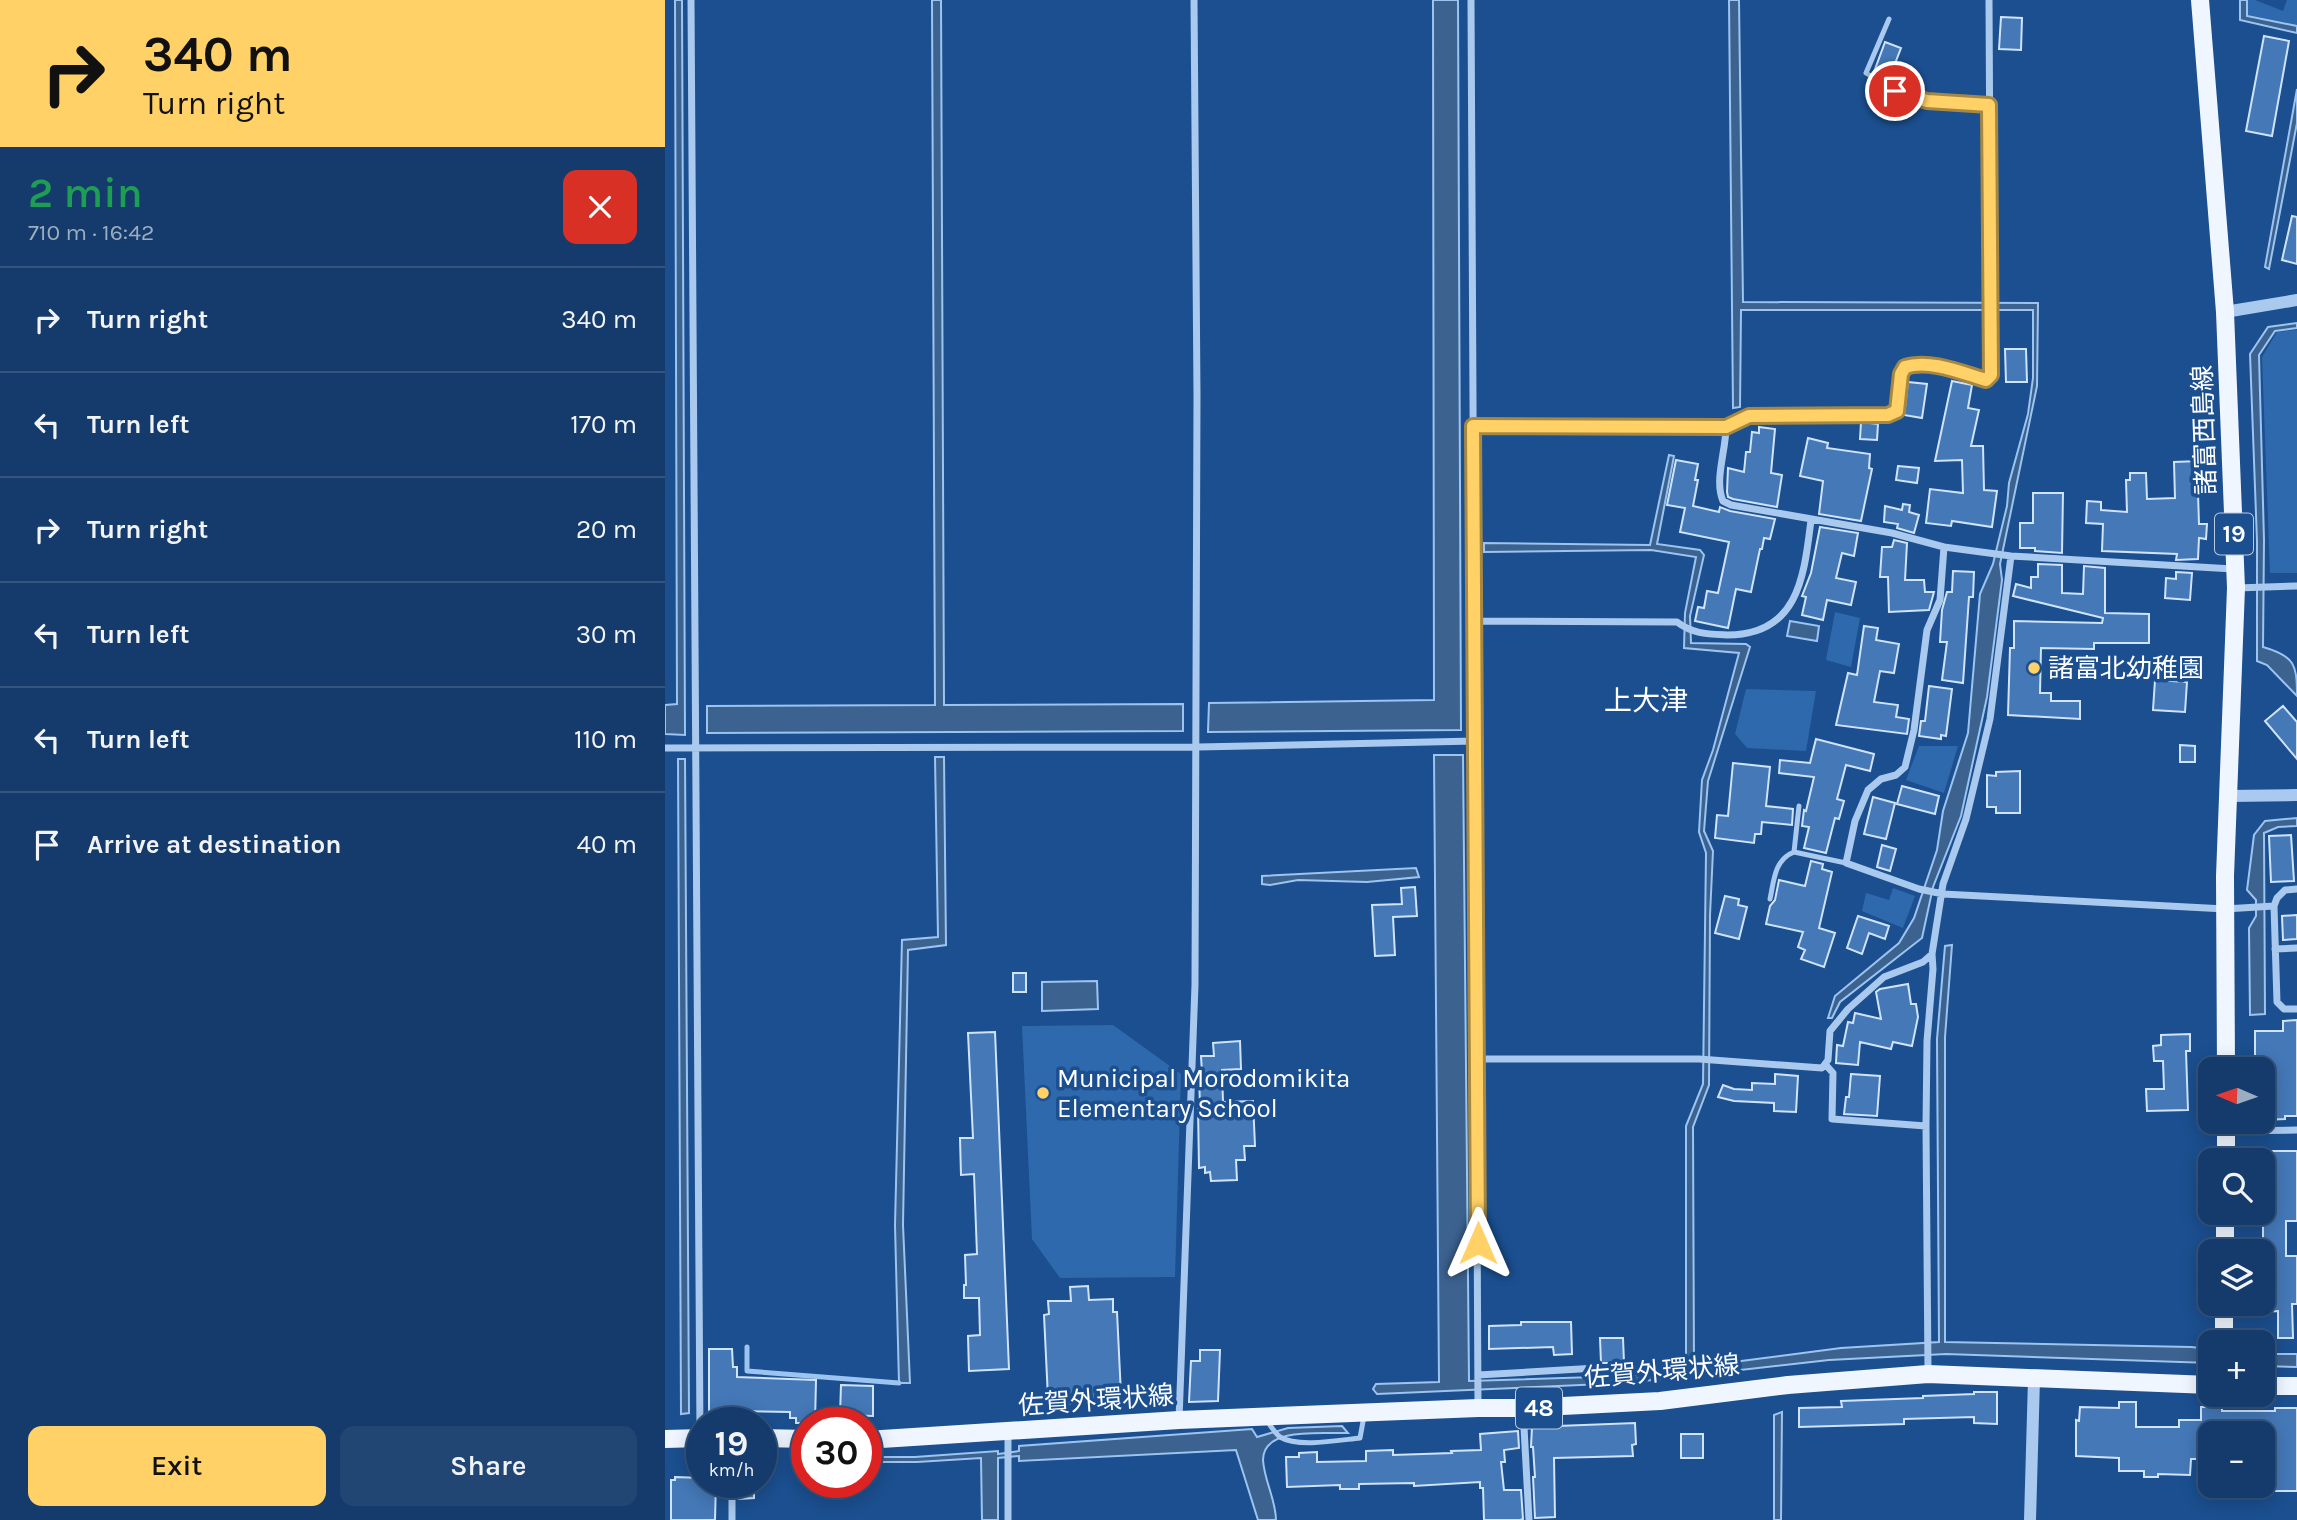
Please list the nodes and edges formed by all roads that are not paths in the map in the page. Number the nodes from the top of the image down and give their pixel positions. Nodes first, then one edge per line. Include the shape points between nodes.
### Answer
1 (691, 0) edge
2 (1194, 0) edge
3 (1471, 0) edge
4 (1989, 0) edge
5 (2200, 0) edge
6 (1889, 19) dead end
7 (1989, 105) junction
8 (2297, 300) edge
9 (2225, 312) junction
10 (1473, 426) junction
11 (1726, 427) junction
12 (1811, 520) junction
13 (1944, 547) junction
14 (2008, 556) junction
15 (2236, 569) junction
16 (2297, 586) edge
17 (2237, 588) junction
18 (1474, 621) junction
19 (1475, 741) junction
20 (1198, 747) junction
21 (665, 748) edge
22 (695, 748) junction
23 (2297, 795) edge
24 (2229, 796) junction
25 (1799, 806) dead end
26 (1794, 852) junction
27 (1846, 863) junction
28 (2297, 889) edge
29 (1939, 894) junction
30 (1770, 900) dead end
31 (2274, 906) junction
32 (2225, 909) junction
33 (2297, 948) edge
34 (2275, 949) junction
35 (1932, 954) junction
36 (2297, 1009) edge
37 (2226, 1057) edge
38 (1477, 1059) junction
39 (1825, 1064) junction
40 (1926, 1126) junction
41 (2275, 1129) edge
42 (2297, 1130) edge
43 (1928, 1366) junction
44 (1597, 1368) dead end
45 (1478, 1376) junction
46 (2034, 1379) junction
47 (2198, 1385) edge
48 (2275, 1386) edge
49 (2297, 1386) edge
50 (1478, 1400) junction
51 (701, 1407) edge
52 (1523, 1408) junction
53 (1365, 1413) junction
54 (1179, 1420) junction
55 (1269, 1424) junction
56 (1008, 1432) junction
57 (686, 1438) edge
58 (665, 1439) edge
59 (882, 1439) edge
60 (732, 1498) edge
61 (732, 1520) edge
62 (1008, 1520) edge
63 (1529, 1520) edge
64 (2030, 1520) edge

1 - 22 street
2 - 20 street
3 - 10 street
4 - 7 street
5 - 9 main road, 諸富西島線 / 19
6 - 7 lane via 1866,73 1895,91 1927,101
7 - 11 street via 1991,375 1986,380 1913,364 1901,374 1897,411 1888,415 1749,416
8 - 9 street
9 - 15 main road, 諸富西島線 / 19
10 - 11 street
10 - 18 street
11 - 12 street via 1718,490 1723,501
12 - 13 street
12 - 18 street via 1797,596 1784,615 1763,628 1739,635 1695,633 1677,622
13 - 14 street
13 - 27 street via 1940,600 1927,630 1905,767 1868,790
14 - 15 street
14 - 29 street via 1990,719 1966,819
15 - 17 main road, 諸富西島線 / 19
16 - 17 street
17 - 24 main road, 諸富西島線 / 19
18 - 19 street
19 - 20 street
19 - 38 street
20 - 22 street
20 - 54 street via 1195,985
21 - 22 street
22 - 51 street
23 - 24 street
24 - 32 main road, 諸富西島線 / 19
25 - 26 lane
26 - 27 lane
26 - 30 lane via 1778,863
27 - 29 street
28 - 31 street via 2285,890
29 - 32 street
29 - 35 street
31 - 32 street
31 - 34 street
32 - 37 main road, 諸富西島線 / 19
33 - 34 street
34 - 36 street via 2277,1002 2284,1009
35 - 39 street via 1884,977 1848,1009 1830,1031
35 - 40 street
38 - 39 street via 1713,1059 1822,1068
38 - 45 street
39 - 40 street via 1833,1073 1832,1119
40 - 43 street
41 - 42 street
43 - 46 main road, 佐賀外環状線 / 48
43 - 52 main road, 佐賀外環状線 / 48 via 1660,1401
44 - 45 street
45 - 50 street
46 - 47 main road, 佐賀外環状線 / 48
46 - 64 street
48 - 49 main road
50 - 52 main road, 佐賀外環状線 / 48
50 - 53 main road, 佐賀外環状線 / 48
52 - 63 street
53 - 55 main road, 佐賀外環状線 / 48
53 - 55 lane via 1360,1437 1296,1442 1282,1438
54 - 55 main road, 佐賀外環状線 / 48
54 - 56 main road, 佐賀外環状線 / 48
56 - 59 main road, 佐賀外環状線 / 48
56 - 62 street
57 - 58 main road
60 - 61 street

